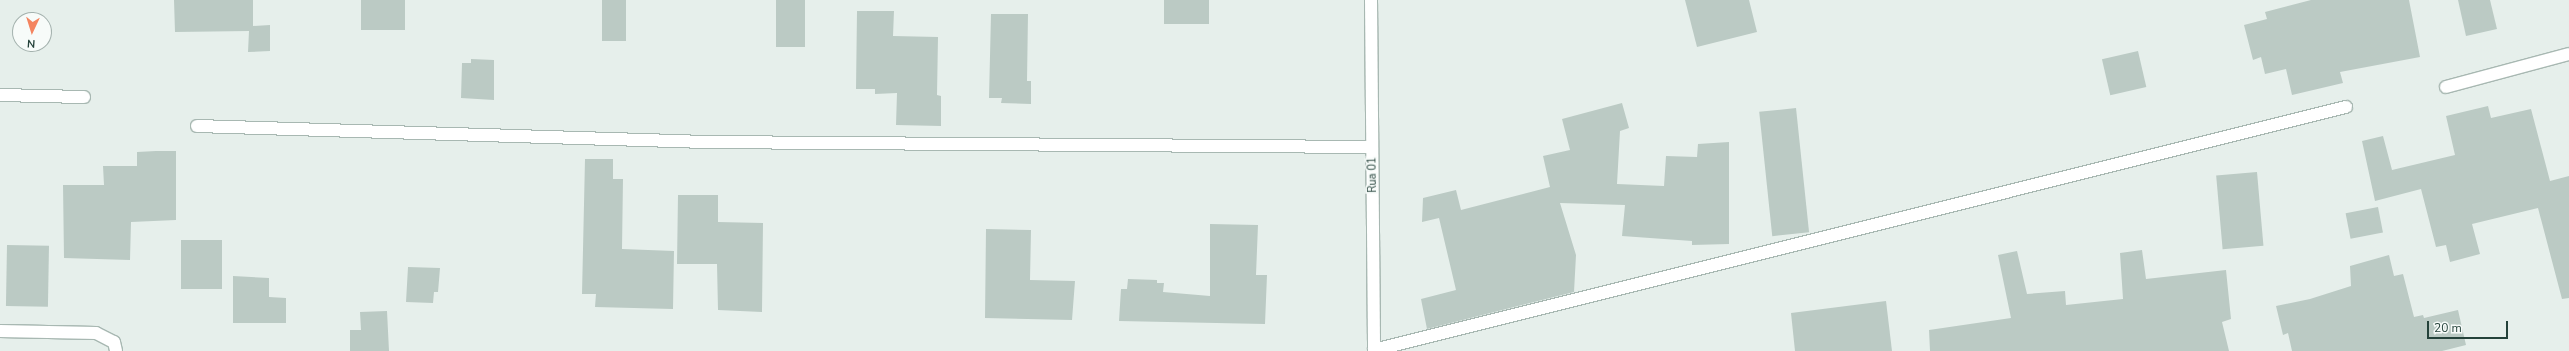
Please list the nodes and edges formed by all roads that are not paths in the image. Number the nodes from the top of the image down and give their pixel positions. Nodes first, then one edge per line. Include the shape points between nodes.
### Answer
1 (1371, 0) edge
2 (2569, 54) edge
3 (2446, 86) dead end
4 (0, 95) edge
5 (84, 97) dead end
6 (2346, 107) dead end
7 (197, 126) dead end
8 (1372, 147) junction
9 (0, 331) edge
10 (116, 351) edge
11 (1374, 351) edge

1 - 8 street, Rua 01
2 - 3 street
4 - 5 street
6 - 11 street
7 - 8 street via 705,142
8 - 11 street, Rua 01
9 - 10 street via 96,333 114,342

